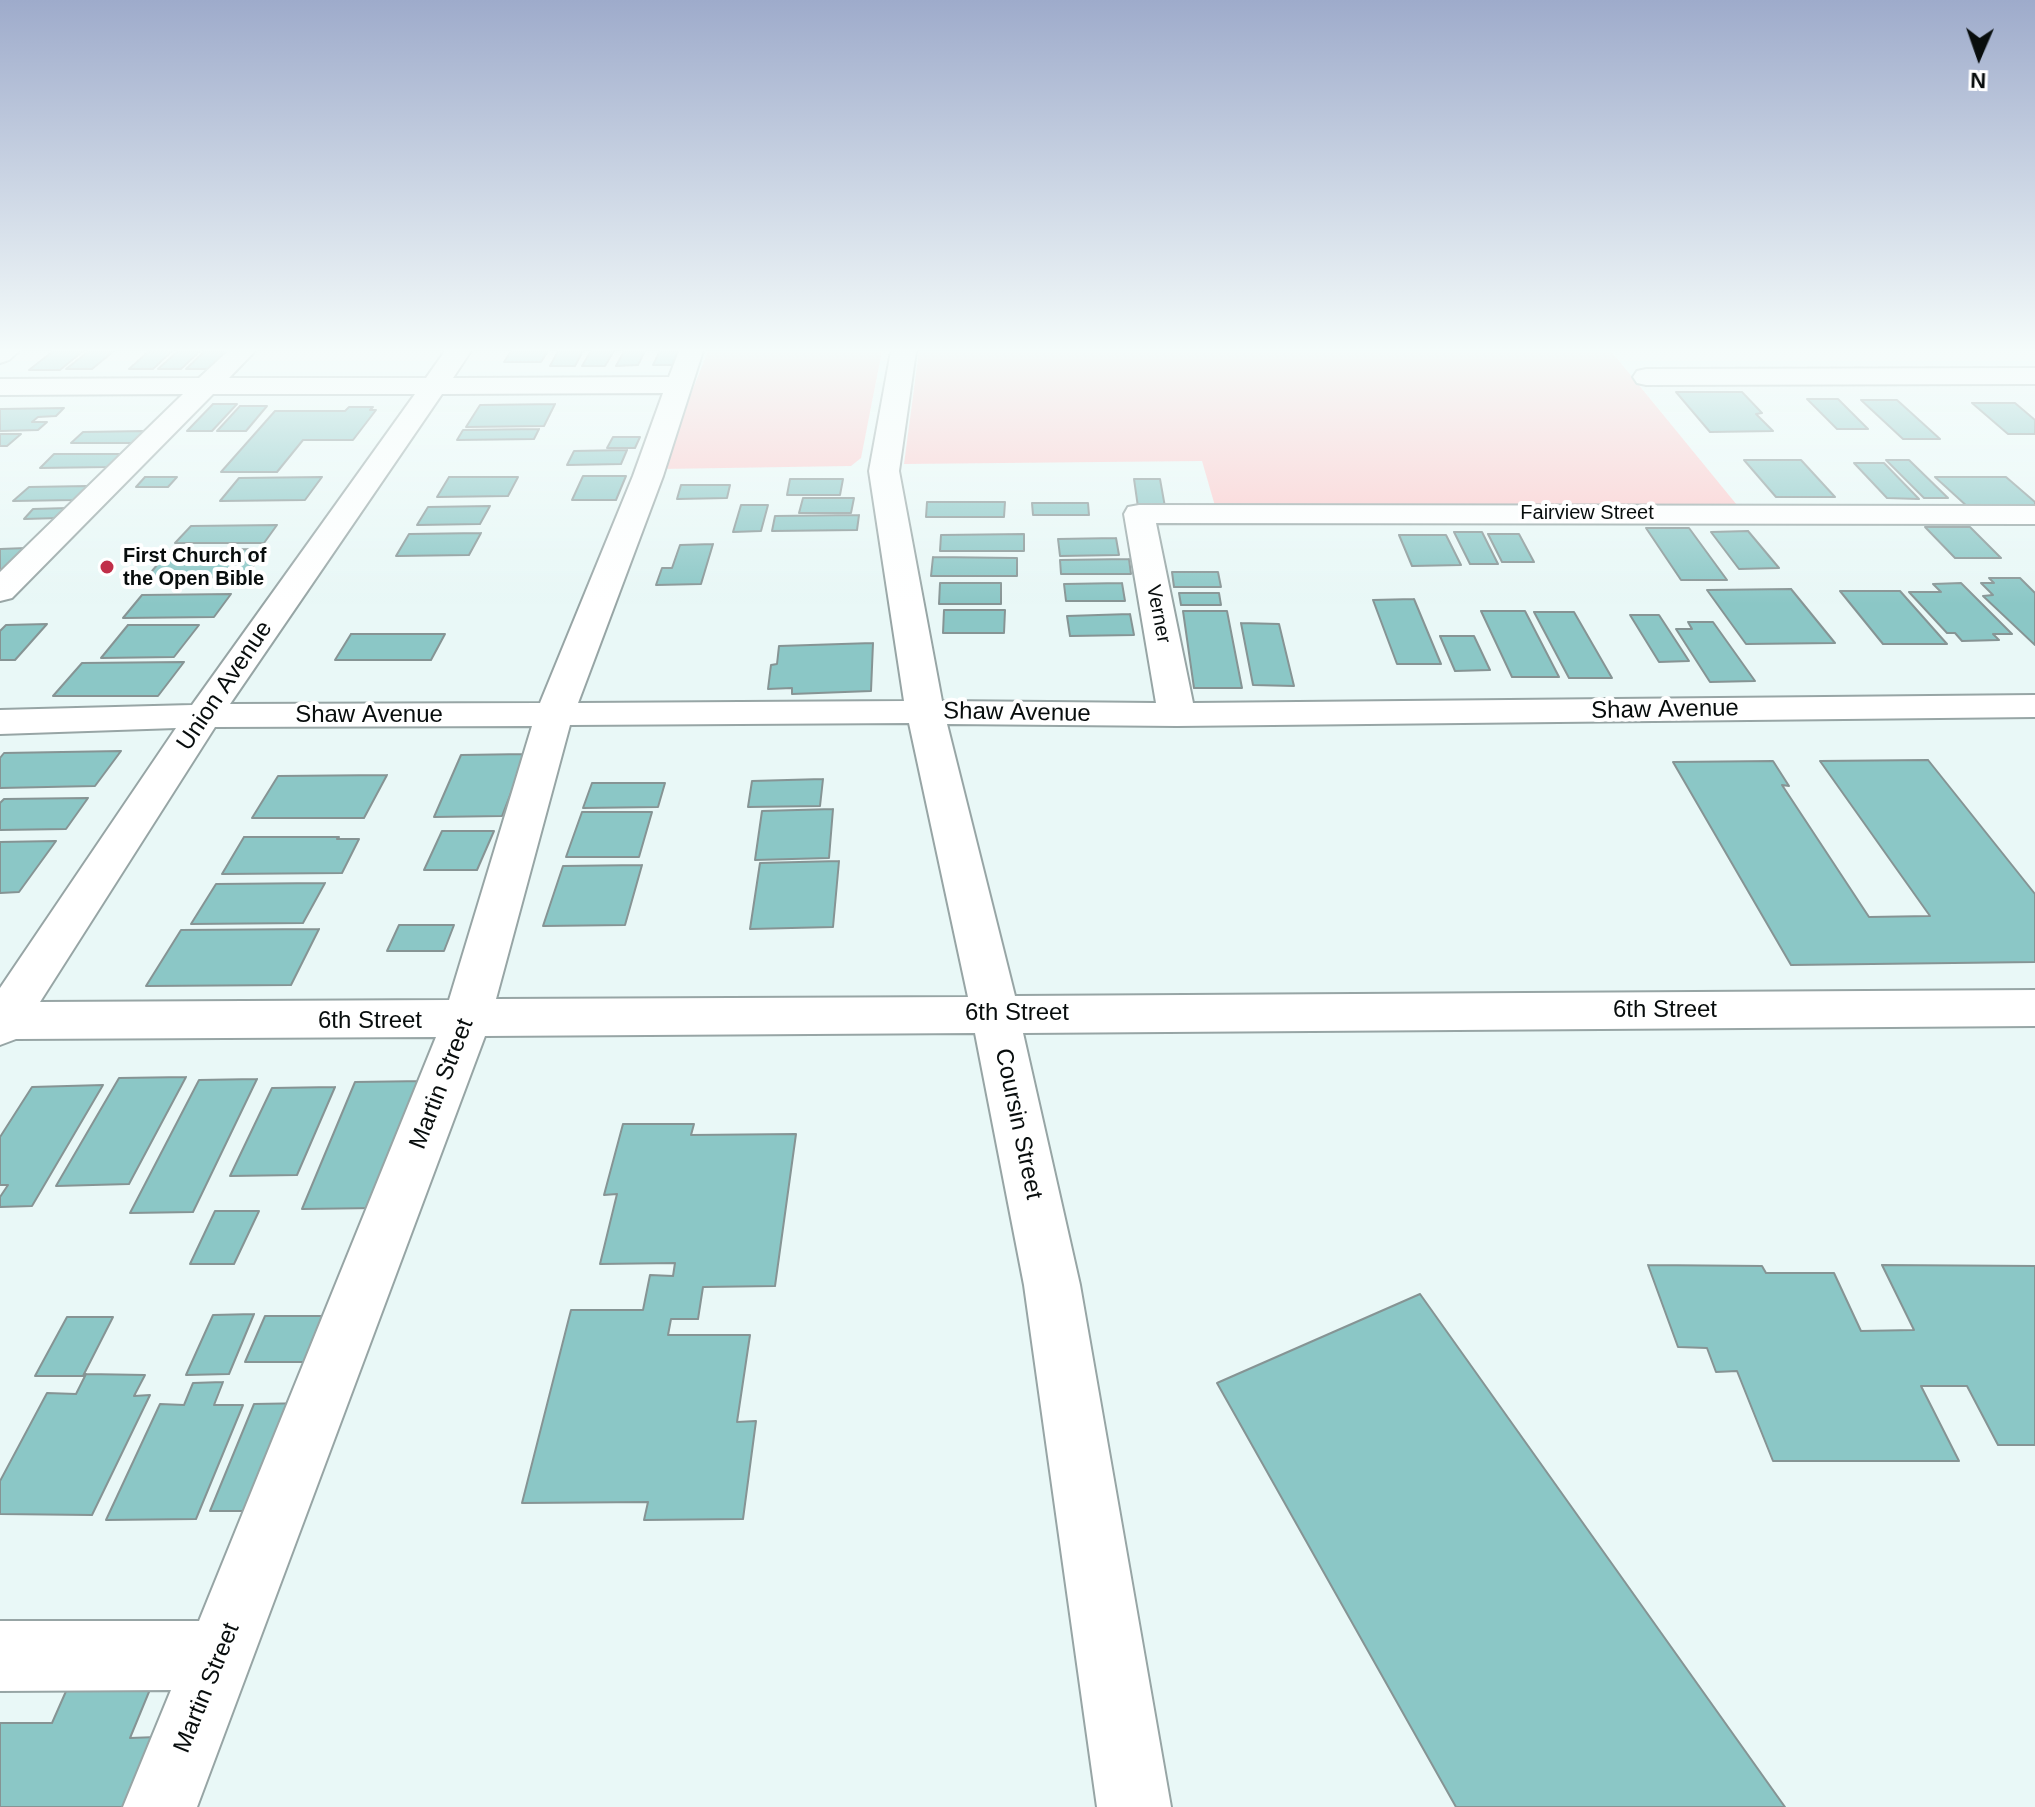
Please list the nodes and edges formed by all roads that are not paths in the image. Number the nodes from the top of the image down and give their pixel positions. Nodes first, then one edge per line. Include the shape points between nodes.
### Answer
1 (159, 435) edge
2 (399, 435) edge
3 (661, 435) edge
4 (890, 435) edge
5 (1139, 514) joint
6 (2035, 515) edge
7 (0, 591) edge
8 (2035, 706) edge
9 (925, 712) junction
10 (555, 713) junction
11 (1177, 715) junction
12 (203, 716) junction
13 (0, 722) edge
14 (2035, 1008) edge
15 (995, 1013) junction
16 (467, 1020) junction
17 (1, 1023) edge
18 (221, 1655) junction
19 (0, 1656) edge
20 (160, 1807) edge
21 (1134, 1807) edge

1 - 7 street
2 - 12 street, Union Avenue
3 - 10 street, Martin Street
4 - 9 street, Coursin Street via 884,471
5 - 6 street, Fairview Street
5 - 11 street, Verner
8 - 11 street, Shaw Avenue
9 - 10 street, Shaw Avenue
9 - 11 street, Shaw Avenue
9 - 15 street, Coursin Street
10 - 12 street, Shaw Avenue
10 - 16 street, Martin Street
12 - 13 street, Shaw Avenue
12 - 17 street, Union Avenue
14 - 15 street, 6th Street
15 - 16 street, 6th Street
15 - 21 street, Coursin Street via 1052,1285
16 - 17 street, 6th Street
16 - 18 street, Martin Street
18 - 19 street
18 - 20 street, Martin Street

